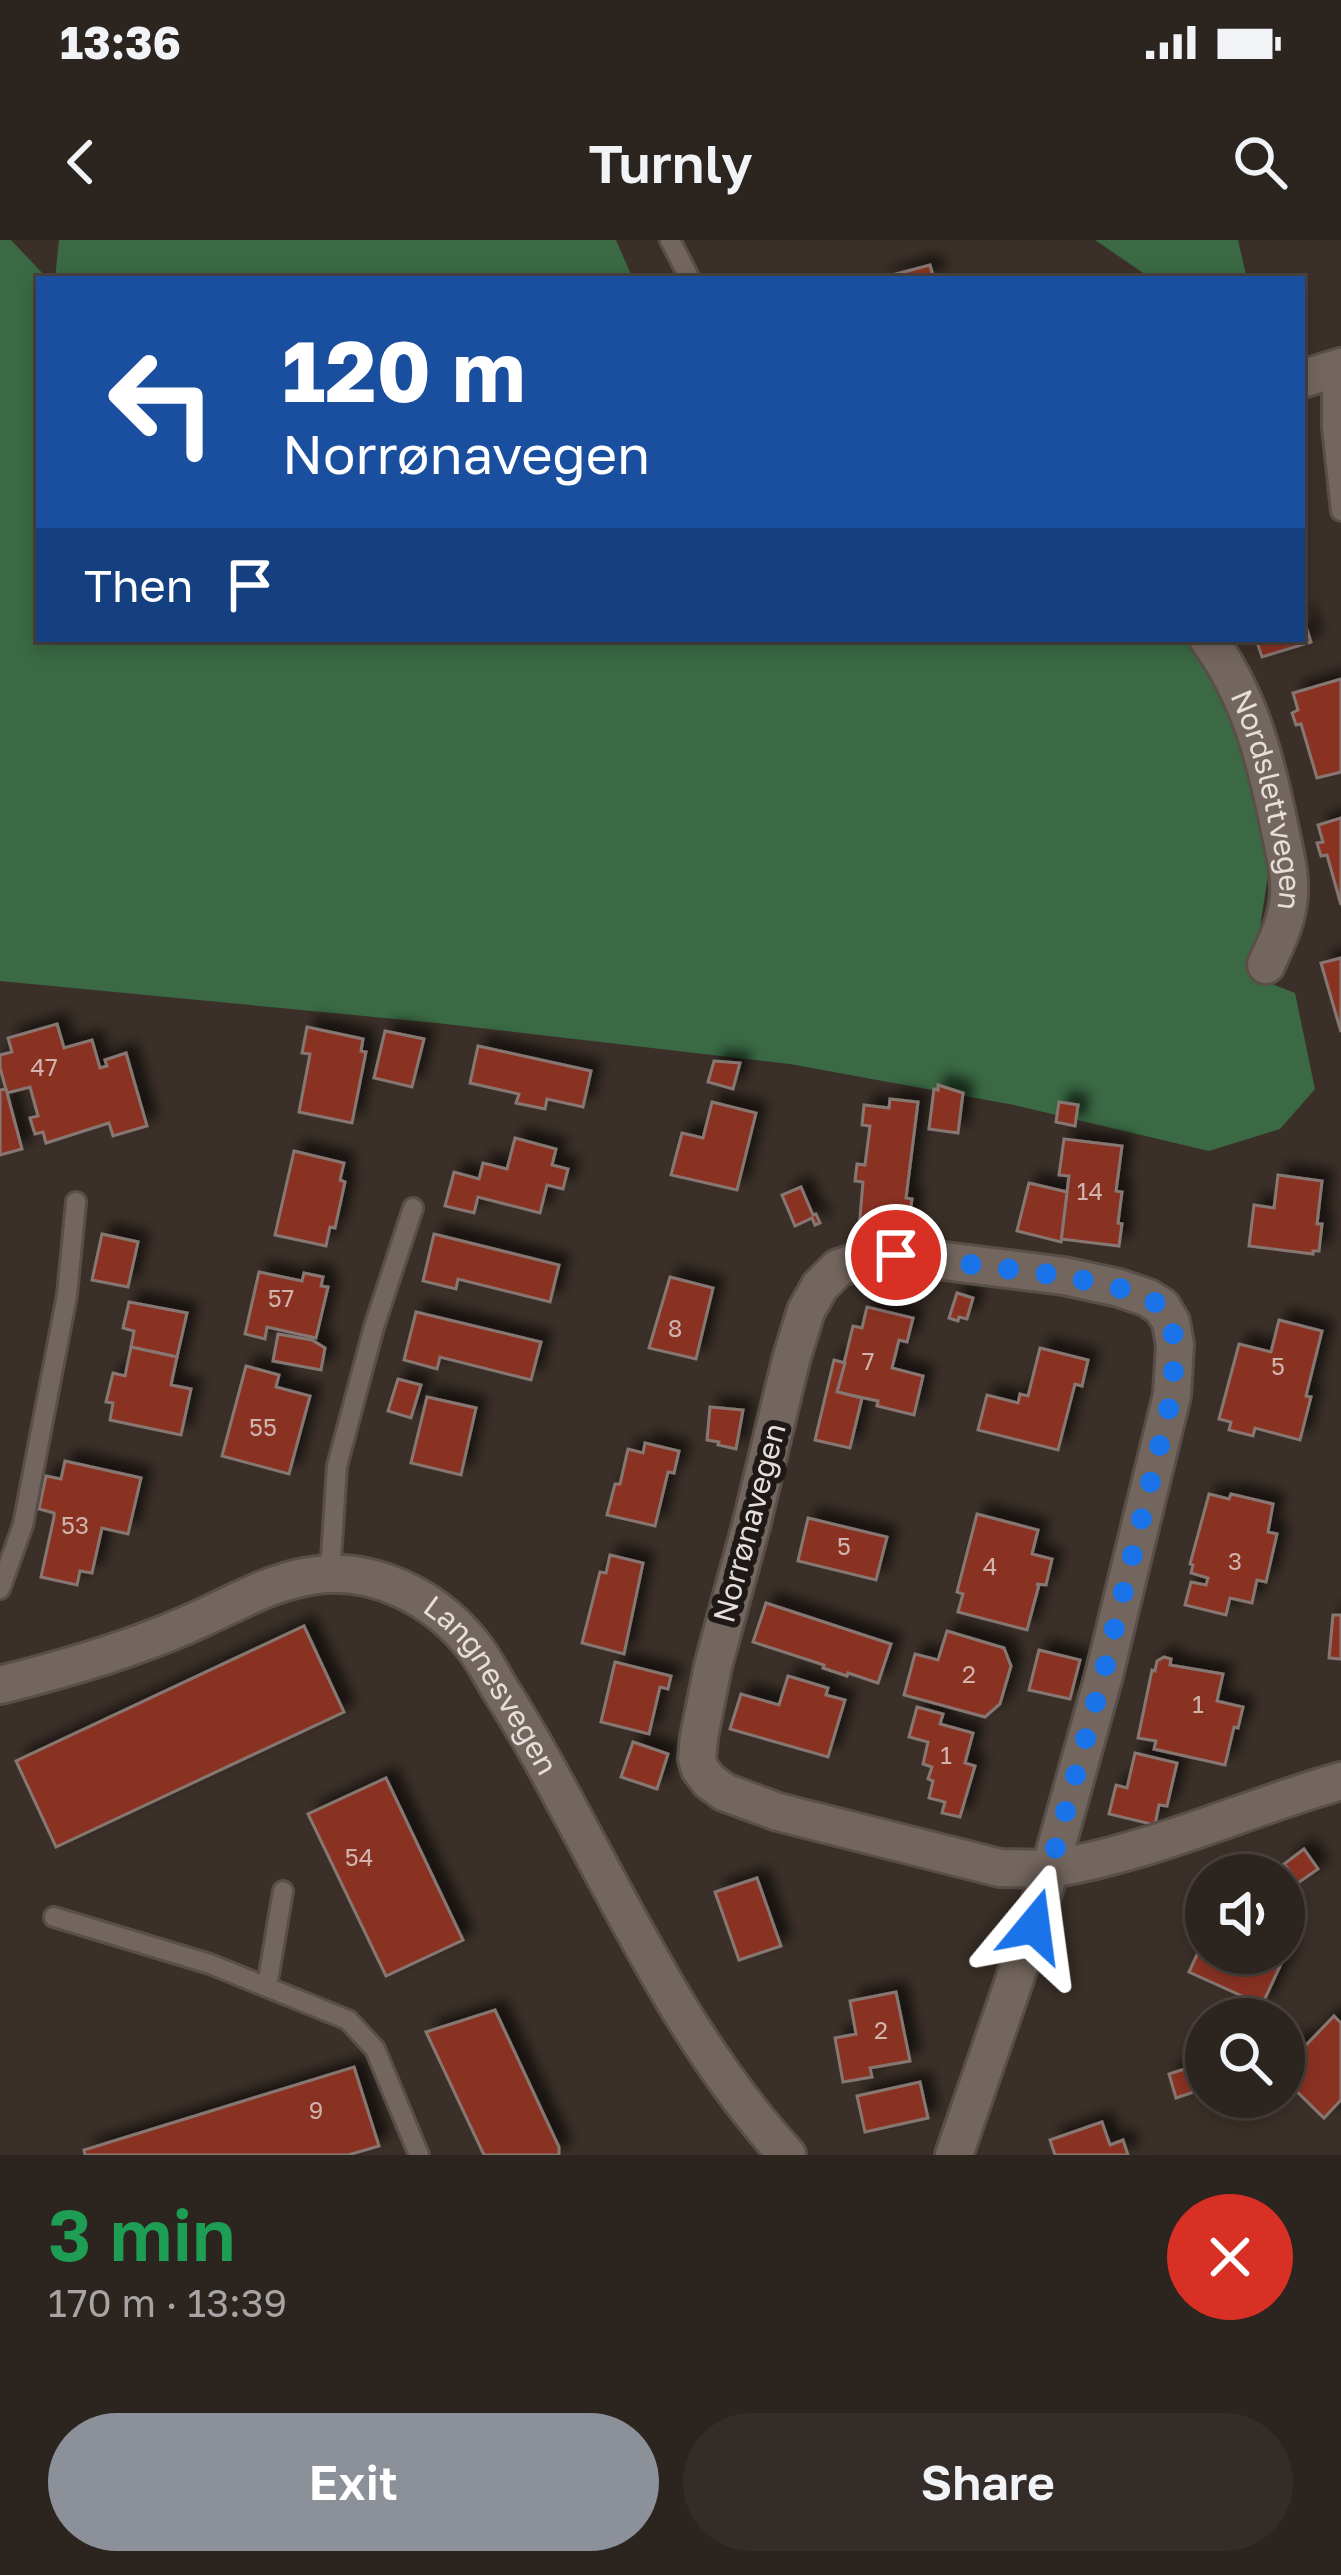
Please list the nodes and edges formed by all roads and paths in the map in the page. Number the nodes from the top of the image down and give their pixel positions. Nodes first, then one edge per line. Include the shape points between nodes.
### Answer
1 (670, 240) edge
2 (688, 276) edge
3 (1325, 372) edge
4 (1341, 511) edge
5 (1210, 642) edge
6 (1266, 964) dead end
7 (76, 1202) dead end
8 (413, 1208) dead end
9 (330, 1574) junction
10 (0, 1589) edge
11 (0, 1685) edge
12 (1341, 1781) edge
13 (1050, 1869) junction
14 (283, 1891) dead end
15 (54, 1917) dead end
16 (267, 1986) junction
17 (418, 2155) edge
18 (787, 2155) edge
19 (954, 2155) edge

1 - 2 lane
3 - 4 lane
5 - 6 street, Nordslettvegen via 1252,717 1283,847 1289,899
7 - 10 lane via 67,1294 23,1525
8 - 9 lane via 337,1466
9 - 11 street, Langnesvegen via 261,1590 156,1637
9 - 18 street, Langnesvegen via 359,1574 410,1592 472,1644 694,2035
12 - 13 street, Norrønavegen via 1152,1846
13 - 13 street, Norrønavegen via 1000,1868 778,1812 724,1792 700,1769 712,1666 806,1311 838,1268 861,1259 896,1255 1064,1276 1148,1298 1171,1322 1172,1395
13 - 19 street
14 - 16 lane
15 - 16 lane
16 - 17 lane via 348,2020 375,2049

